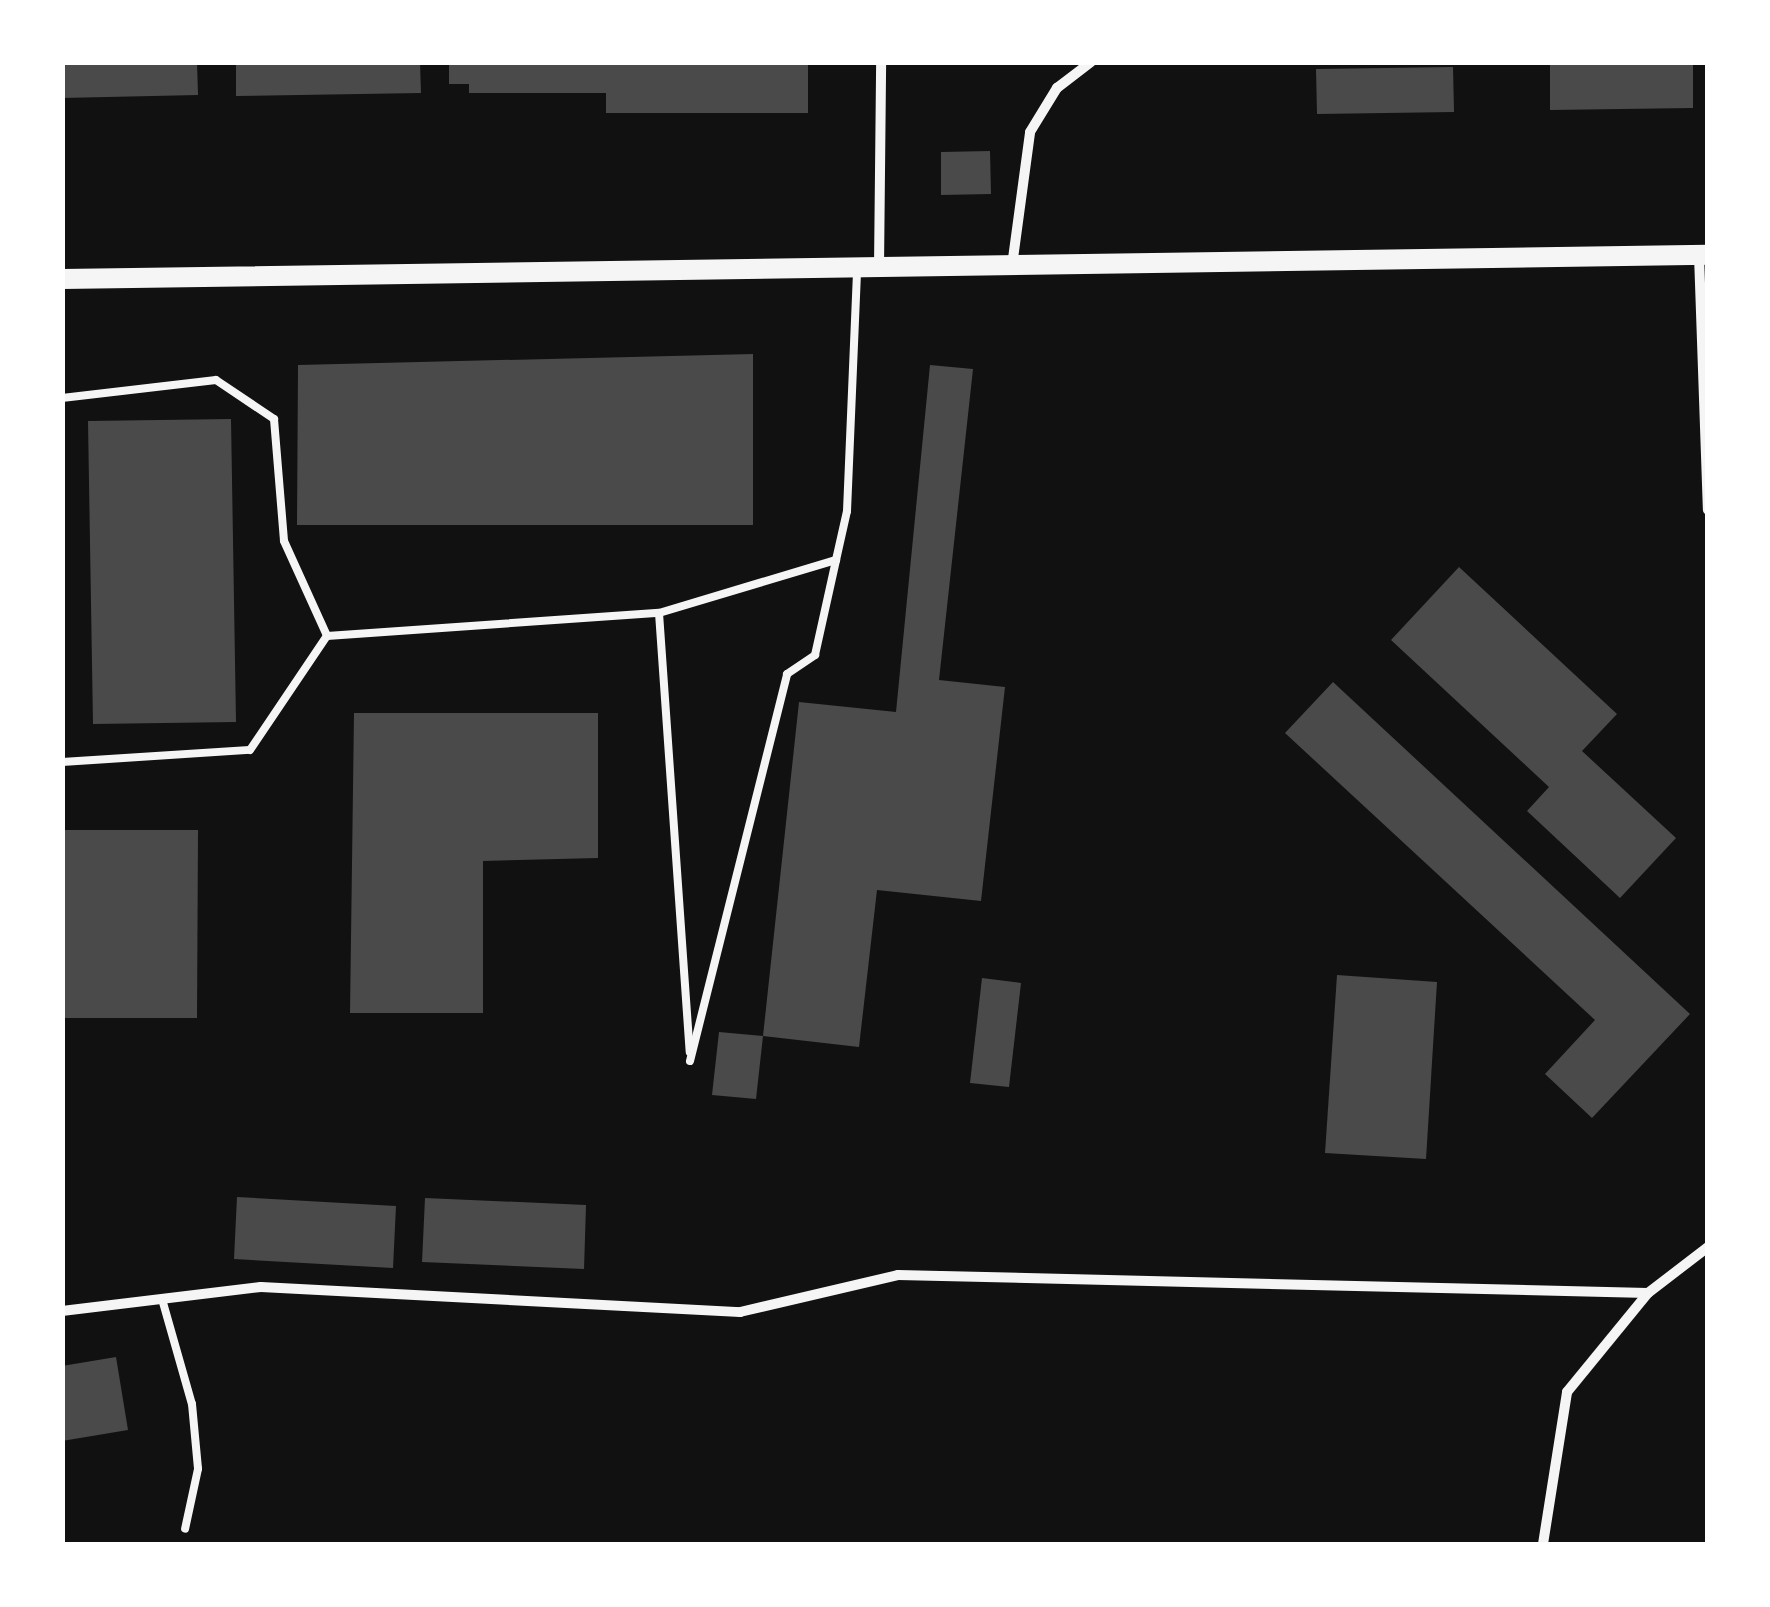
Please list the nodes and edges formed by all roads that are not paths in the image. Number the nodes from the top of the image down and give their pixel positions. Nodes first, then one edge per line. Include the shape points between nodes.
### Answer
1 (881, 62) edge
2 (1091, 62) edge
3 (1704, 255) edge
4 (1012, 267) junction
5 (879, 268) junction
6 (857, 269) junction
7 (62, 279) edge
8 (62, 398) edge
9 (1708, 510) edge
10 (836, 560) junction
11 (659, 613) junction
12 (327, 636) junction
13 (62, 762) edge
14 (1708, 1246) edge
15 (1648, 1292) junction
16 (162, 1298) junction
17 (62, 1310) edge
18 (186, 1529) dead end
19 (1542, 1544) edge

1 - 5 street
2 - 4 street via 1057,88 1030,132
3 - 4 main road
3 - 9 street
4 - 5 main road
5 - 6 main road
6 - 7 main road
6 - 10 lane via 847,511
8 - 12 lane via 216,380 274,419 284,542
10 - 11 lane
10 - 11 lane via 815,655 788,674 690,1061
11 - 12 lane
12 - 13 lane via 250,750
14 - 15 street
15 - 16 street via 898,1275 740,1312 261,1287
15 - 19 street via 1567,1392
16 - 17 street
16 - 18 lane via 192,1404 198,1469

